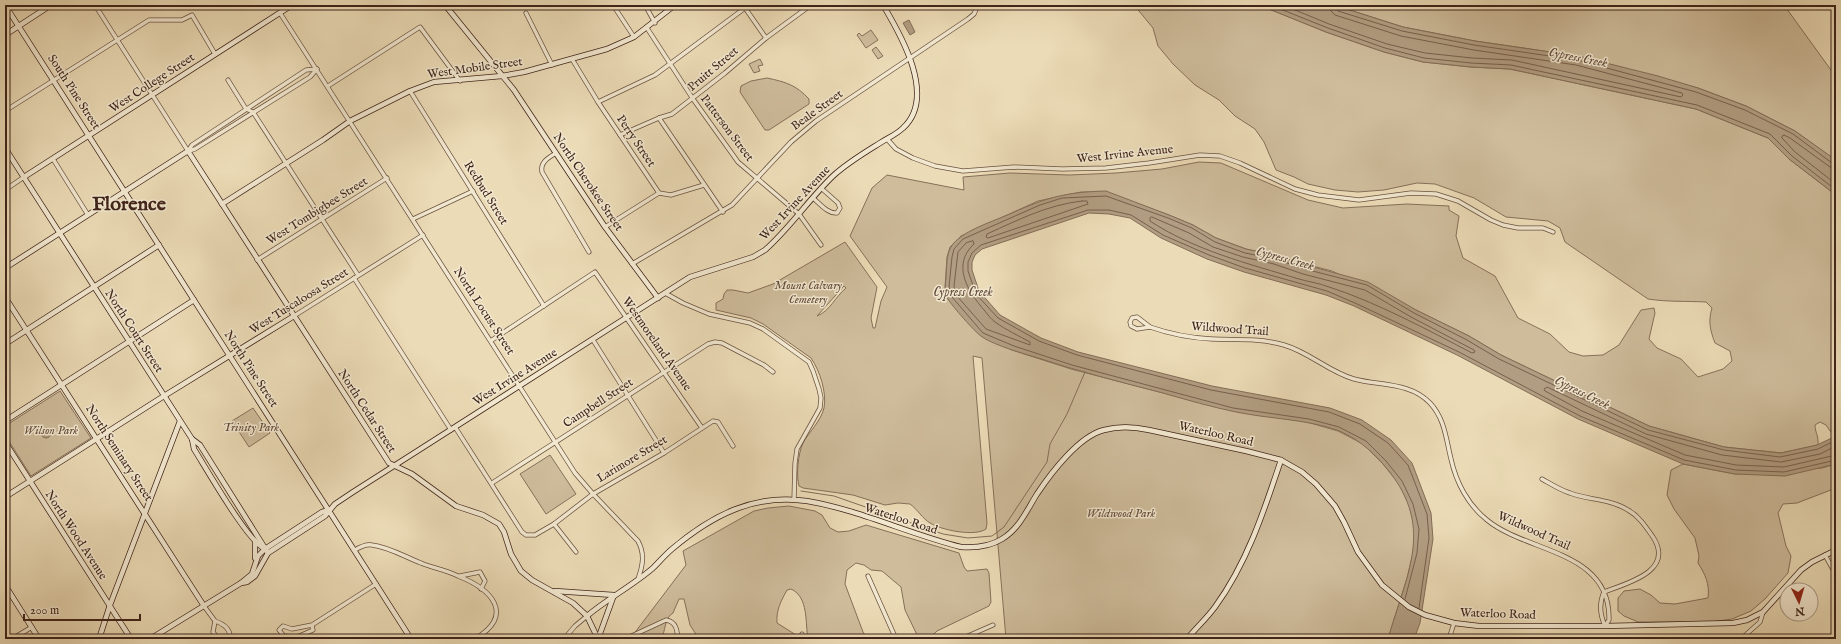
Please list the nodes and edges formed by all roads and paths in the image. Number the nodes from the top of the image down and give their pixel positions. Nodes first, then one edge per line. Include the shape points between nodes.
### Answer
1 (5, 5) edge
2 (51, 5) edge
3 (95, 5) edge
4 (292, 5) edge
5 (445, 5) edge
6 (613, 5) edge
7 (645, 5) edge
8 (675, 5) edge
9 (811, 5) edge
10 (883, 5) edge
11 (978, 5) edge
12 (1831, 5) edge
13 (744, 6) edge
14 (1836, 11) edge
15 (280, 13) junction
16 (526, 13) dead end
17 (654, 23) junction
18 (19, 26) junction
19 (647, 28) junction
20 (5, 35) edge
21 (634, 37) junction
22 (766, 38) junction
23 (117, 40) junction
24 (215, 54) junction
25 (572, 59) junction
26 (911, 59) junction
27 (552, 64) junction
28 (671, 64) junction
29 (317, 69) junction
30 (502, 76) junction
31 (54, 80) junction
32 (228, 80) dead end
33 (460, 81) junction
34 (328, 86) junction
35 (410, 91) junction
36 (152, 95) junction
37 (693, 99) junction
38 (598, 102) junction
39 (246, 109) junction
40 (5, 111) edge
41 (254, 112) junction
42 (659, 118) junction
43 (350, 121) junction
44 (90, 135) junction
45 (620, 136) junction
46 (887, 138) junction
47 (5, 148) edge
48 (188, 151) junction
49 (556, 153) junction
50 (53, 159) junction
51 (287, 164) junction
52 (24, 178) junction
53 (387, 178) junction
54 (757, 180) junction
55 (704, 185) junction
56 (821, 188) junction
57 (5, 190) edge
58 (125, 191) junction
59 (473, 191) junction
60 (659, 193) junction
61 (813, 198) junction
62 (222, 204) junction
63 (723, 212) junction
64 (799, 214) junction
65 (88, 215) junction
66 (413, 218) junction
67 (323, 219) junction
68 (605, 227) junction
69 (1553, 232) dead end
70 (60, 233) junction
71 (424, 235) junction
72 (160, 245) junction
73 (821, 245) dead end
74 (589, 252) dead end
75 (257, 260) junction
76 (632, 264) junction
77 (5, 268) edge
78 (358, 275) junction
79 (354, 278) junction
80 (94, 286) junction
81 (666, 293) junction
82 (5, 297) edge
83 (658, 298) junction
84 (194, 300) junction
85 (544, 306) junction
86 (294, 316) junction
87 (627, 318) junction
88 (1150, 327) junction
89 (26, 330) junction
90 (492, 340) junction
91 (593, 340) junction
92 (129, 342) junction
93 (5, 344) edge
94 (230, 355) junction
95 (664, 372) junction
96 (772, 372) dead end
97 (63, 384) junction
98 (520, 386) junction
99 (164, 396) junction
100 (628, 396) junction
101 (5, 421) edge
102 (180, 421) junction
103 (453, 428) junction
104 (702, 428) junction
105 (98, 439) junction
106 (192, 439) junction
107 (5, 442) edge
108 (556, 442) junction
109 (733, 446) dead end
110 (664, 452) junction
111 (1281, 460) junction
112 (393, 466) junction
113 (1542, 479) dead end
114 (30, 481) junction
115 (492, 483) junction
116 (593, 494) junction
117 (5, 497) edge
118 (794, 500) junction
119 (329, 510) junction
120 (145, 514) junction
121 (248, 521) junction
122 (554, 524) junction
123 (243, 525) junction
124 (255, 542) junction
125 (265, 549) junction
126 (355, 550) junction
127 (1836, 550) edge
128 (576, 552) dead end
129 (268, 553) junction
130 (1825, 555) junction
131 (255, 562) junction
132 (1836, 575) edge
133 (460, 576) junction
134 (868, 576) dead end
135 (638, 579) junction
136 (242, 583) junction
137 (376, 584) junction
138 (5, 585) edge
139 (481, 589) junction
140 (552, 590) junction
141 (1604, 592) junction
142 (614, 595) junction
143 (110, 605) junction
144 (204, 606) junction
145 (1763, 612) junction
146 (587, 616) junction
147 (215, 621) junction
148 (1454, 623) junction
149 (312, 624) junction
150 (993, 625) dead end
151 (1605, 626) junction
152 (32, 627) junction
153 (12, 639) edge
154 (39, 639) edge
155 (99, 639) edge
156 (131, 639) edge
157 (150, 639) edge
158 (218, 639) edge
159 (230, 639) edge
160 (410, 639) edge
161 (475, 639) edge
162 (564, 639) edge
163 (598, 639) edge
164 (624, 639) edge
165 (678, 639) edge
166 (896, 639) edge
167 (961, 639) edge
168 (1187, 639) edge
169 (1449, 639) edge
170 (1741, 639) edge

1 - 18 street, South Pine Street
2 - 18 street
3 - 23 street
4 - 15 street, West College Street
5 - 30 street, North Cherokee Street
6 - 21 street
7 - 17 street
8 - 17 street, West Mobile Street
9 - 22 street, Pruitt Street
10 - 26 street via 901,35
11 - 26 street, Beale Street via 968,19
12 - 14 main road
13 - 22 street
13 - 28 street
15 - 24 street, West College Street
15 - 29 street, North Locust Street
16 - 27 street
17 - 19 street, West Mobile Street
18 - 20 street
18 - 31 street, South Pine Street
19 - 21 street, West Mobile Street
19 - 28 street, Patterson Street
21 - 25 street, West Mobile Street via 607,49
22 - 37 street, Pruitt Street
23 - 24 street via 149,20 182,20 192,15
23 - 31 street
23 - 36 street
24 - 36 street, West College Street
25 - 27 street, West Mobile Street
25 - 38 street, Perry Street
26 - 46 street via 916,90 914,112 903,128
26 - 54 street, Beale Street via 816,121 791,142
27 - 30 street, West Mobile Street
28 - 37 street, Patterson Street
28 - 38 street via 647,80
29 - 34 street, North Locust Street
29 - 39 street via 306,70
29 - 41 street via 310,77
30 - 33 street, West Mobile Street
30 - 49 street, North Cherokee Street
31 - 40 street
31 - 44 street, South Pine Street
32 - 39 street
33 - 34 street via 420,27
33 - 35 street, West Mobile Street via 434,82
34 - 43 street, North Locust Street
35 - 43 street, West Mobile Street
35 - 59 street, Redbud Street
36 - 44 street, West College Street
36 - 48 street
37 - 42 street, Pruitt Street via 672,114
37 - 54 street, Patterson Street via 738,162
38 - 45 street, Perry Street
39 - 41 street
39 - 48 street via 192,145
41 - 48 street
41 - 51 street
42 - 45 street, Pruitt Street
42 - 55 street
43 - 51 street, West Mobile Street
43 - 53 street, North Locust Street
44 - 50 street, West College Street
44 - 58 street, South Pine Street
45 - 60 street, Perry Street
46 - 56 street, West Irvine Avenue via 839,171
46 - 69 street, West Irvine Avenue via 896,149 913,158 935,166 963,171 1014,167 1106,168 1200,155 1220,156 1295,189 1330,198 1360,200 1410,193 1436,194 1458,201 1503,225 1542,228
47 - 52 street, North Court Street
48 - 58 street
48 - 62 street, North Cedar Street
49 - 68 street, North Cherokee Street
49 - 74 street via 544,162 542,172
50 - 52 street, West College Street
50 - 65 street
51 - 62 street, West Mobile Street
51 - 67 street
52 - 57 street
52 - 70 street, North Court Street
53 - 66 street, North Locust Street
53 - 67 street, West Tombigbee Street
54 - 63 street, Beale Street
54 - 64 street, Patterson Street
55 - 60 street via 671,195
55 - 63 street
56 - 61 street, West Irvine Avenue
56 - 61 street via 838,203 840,208 837,213 828,211
58 - 65 street
58 - 72 street, North Pine Street
59 - 66 street
59 - 85 street, Redbud Street
60 - 68 street
61 - 64 street, West Irvine Avenue
62 - 75 street, North Cedar Street
63 - 76 street, Beale Street
64 - 73 street, Patterson Street
64 - 81 street, West Irvine Avenue via 772,244 759,254 698,273
65 - 70 street
66 - 71 street, North Locust Street
67 - 75 street, West Tombigbee Street
67 - 78 street
68 - 76 street, North Cherokee Street
70 - 77 street
70 - 80 street, North Court Street
71 - 78 street, West Tuscaloosa Street
71 - 90 street, North Locust Street
72 - 80 street
72 - 84 street, North Pine Street
75 - 86 street, North Cedar Street
76 - 83 street, North Cherokee Street
78 - 79 street, West Tuscaloosa Street
79 - 86 street, West Tuscaloosa Street
79 - 103 street
80 - 89 street
80 - 92 street, North Court Street
81 - 83 street, West Irvine Avenue
81 - 118 street via 709,314 750,323 763,329 809,362 819,389 820,408 797,449
82 - 89 street, North Seminary Street
83 - 87 street, West Irvine Avenue
84 - 92 street
84 - 94 street, North Pine Street
85 - 87 street, Westmoreland Avenue via 595,272
85 - 90 street
86 - 94 street, West Tuscaloosa Street
86 - 112 street, North Cedar Street via 362,423
87 - 91 street, West Irvine Avenue
87 - 95 street, Westmoreland Avenue
88 - 88 street via 1137,317 1132,318 1130,322 1136,329
88 - 141 street, Wildwood Trail via 1184,336 1262,340 1285,345 1338,374 1417,392 1430,402 1439,414 1456,476 1464,494 1476,510 1502,530 1571,559 1587,570
89 - 93 street
89 - 97 street, North Seminary Street
90 - 98 street, North Locust Street
91 - 98 street, West Irvine Avenue
91 - 100 street
92 - 97 street
92 - 99 street, North Court Street
94 - 99 street, West Tuscaloosa Street
94 - 119 street, North Pine Street
95 - 96 street, Campbell Street via 715,342 722,343 764,365
95 - 100 street, Campbell Street
95 - 104 street, Westmoreland Avenue
97 - 101 street
97 - 105 street, North Seminary Street
98 - 103 street, West Irvine Avenue
98 - 108 street, North Locust Street
99 - 102 street, North Court Street
99 - 105 street, West Tuscaloosa Street
100 - 108 street, Campbell Street
100 - 110 street
102 - 106 street, North Court Street
102 - 120 street
103 - 112 street, West Irvine Avenue
103 - 115 street
104 - 109 street, Larimore Street via 713,421 718,422
104 - 110 street, Larimore Street
105 - 114 street, West Tuscaloosa Street
105 - 120 street, North Seminary Street
106 - 121 street, North Court Street via 200,445
106 - 123 street, North Court Street via 194,449
107 - 114 street, North Wood Avenue
108 - 115 street, Campbell Street
108 - 116 street, North Locust Street
110 - 116 street, Larimore Street
111 - 118 street, Waterloo Road via 1135,427 1104,430 1081,443 1058,466 1012,531 1001,540 975,548 946,544 820,504
111 - 148 street, Waterloo Road via 1302,472 1327,496 1376,579 1409,607 1425,615
111 - 168 street via 1261,521 1245,557 1215,607
112 - 119 street, West Irvine Avenue
112 - 140 street, North Cedar Street via 412,474 456,506 492,518 504,532 511,554 521,570 532,580
113 - 141 street via 1570,493 1615,504 1628,510 1639,519 1656,542 1659,555 1653,568 1634,581
114 - 117 street, West Tuscaloosa Street
114 - 143 street, North Wood Avenue
115 - 122 street, Larimore Street via 526,535 535,535
116 - 122 street, Larimore Street
116 - 135 street, North Locust Street via 638,541 643,559
118 - 135 street, Waterloo Road via 752,503 726,513 671,549
119 - 125 street
119 - 126 street, North Pine Street
119 - 129 street via 325,516
120 - 143 street
120 - 144 street, North Seminary Street
121 - 123 street
121 - 125 street, North Court Street
122 - 128 street
123 - 124 street, North Court Street
124 - 125 street, North Court Street
124 - 131 street
125 - 129 street, North Court Street
125 - 131 street
126 - 133 street via 370,544
126 - 137 street, North Pine Street
127 - 130 street, Waterloo Road
129 - 136 street via 255,576
130 - 132 street
130 - 145 street, Waterloo Road via 1801,570
131 - 136 street via 252,574
133 - 139 street
133 - 139 street via 480,572 485,581
134 - 166 street
135 - 142 street, Waterloo Road
136 - 144 street
137 - 149 street
137 - 160 street, North Pine Street
138 - 152 street
139 - 161 street via 494,602 496,620
140 - 142 street
140 - 146 street, North Cedar Street via 573,603
141 - 151 street via 1600,600
141 - 151 street, Wildwood Trail via 1610,610 1610,620
142 - 146 street, Waterloo Road
142 - 163 street
143 - 155 street
143 - 156 street, North Wood Avenue
144 - 147 street, North Seminary Street
144 - 157 street
145 - 151 street, Waterloo Road via 1747,620 1719,625
145 - 170 street via 1760,622
146 - 162 street
146 - 163 street
147 - 158 street via 213,632
147 - 159 street via 226,626
148 - 151 street, Waterloo Road via 1479,626
148 - 169 street
149 - 149 street via 313,630 297,637 284,636 279,630 283,626 292,629
150 - 167 street
152 - 153 street
152 - 154 street
164 - 165 street via 666,620 672,621 675,625

